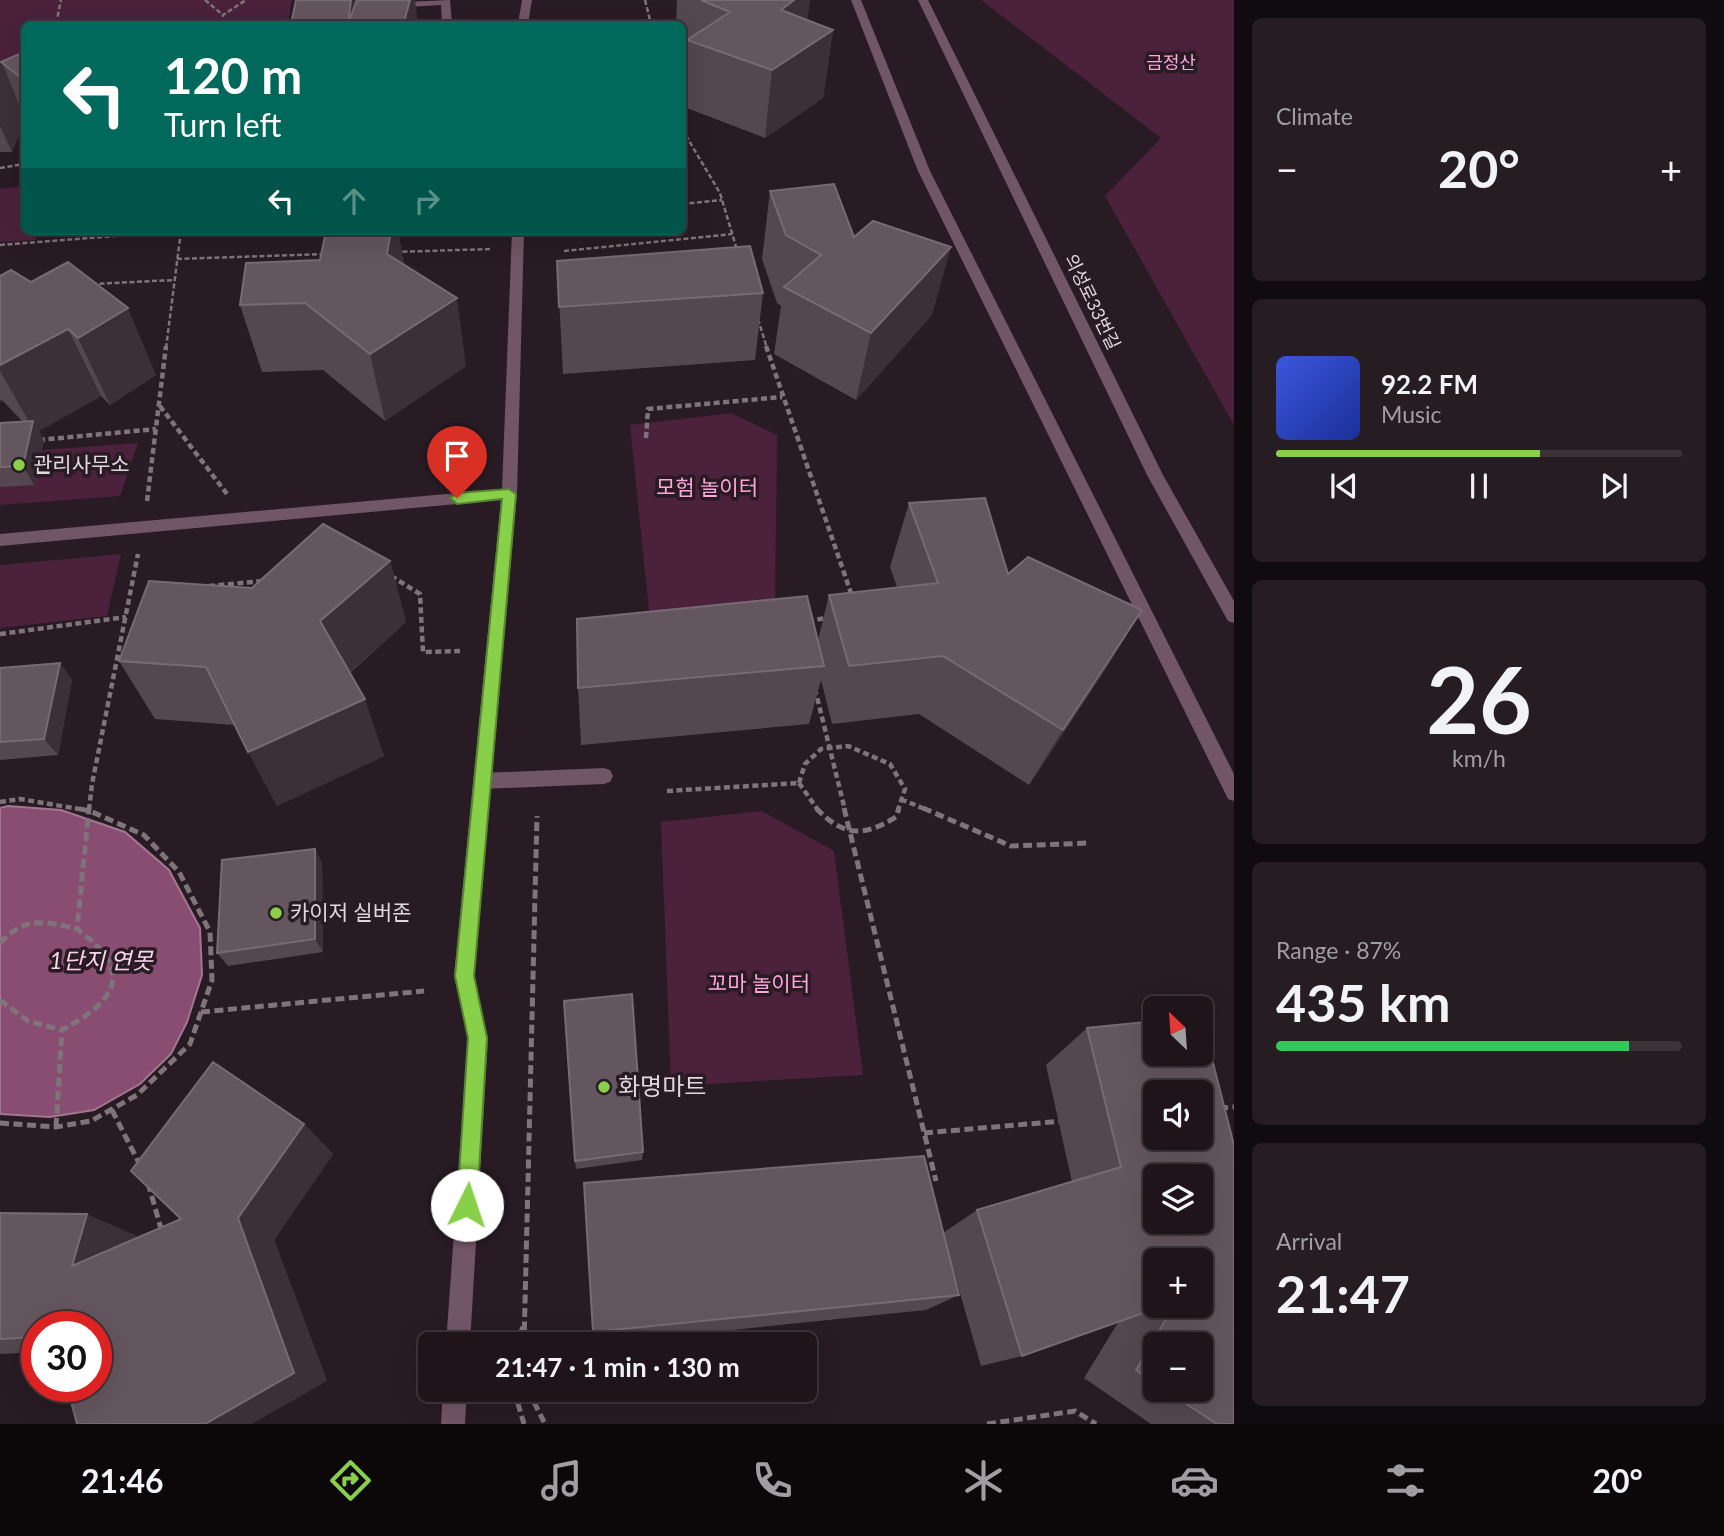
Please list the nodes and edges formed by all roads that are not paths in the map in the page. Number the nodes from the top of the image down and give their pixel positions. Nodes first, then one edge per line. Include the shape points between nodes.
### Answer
1 (527, 0) edge
2 (856, 0) edge
3 (923, 0) edge
4 (366, 21) edge
5 (447, 21) edge
6 (524, 21) edge
7 (518, 235) edge
8 (509, 494) junction
9 (0, 540) edge
10 (1234, 616) edge
11 (604, 776) dead end
12 (482, 781) junction
13 (1234, 793) edge
14 (459, 1332) edge
15 (454, 1402) edge
16 (453, 1424) edge

1 - 6 street
2 - 13 street via 924,171
3 - 10 street, 의성로33번길 via 1156,475
4 - 5 street via 366,6 446,2
7 - 8 street
8 - 9 street
8 - 12 street
11 - 12 street
12 - 14 street via 464,976 478,1038
15 - 16 street

